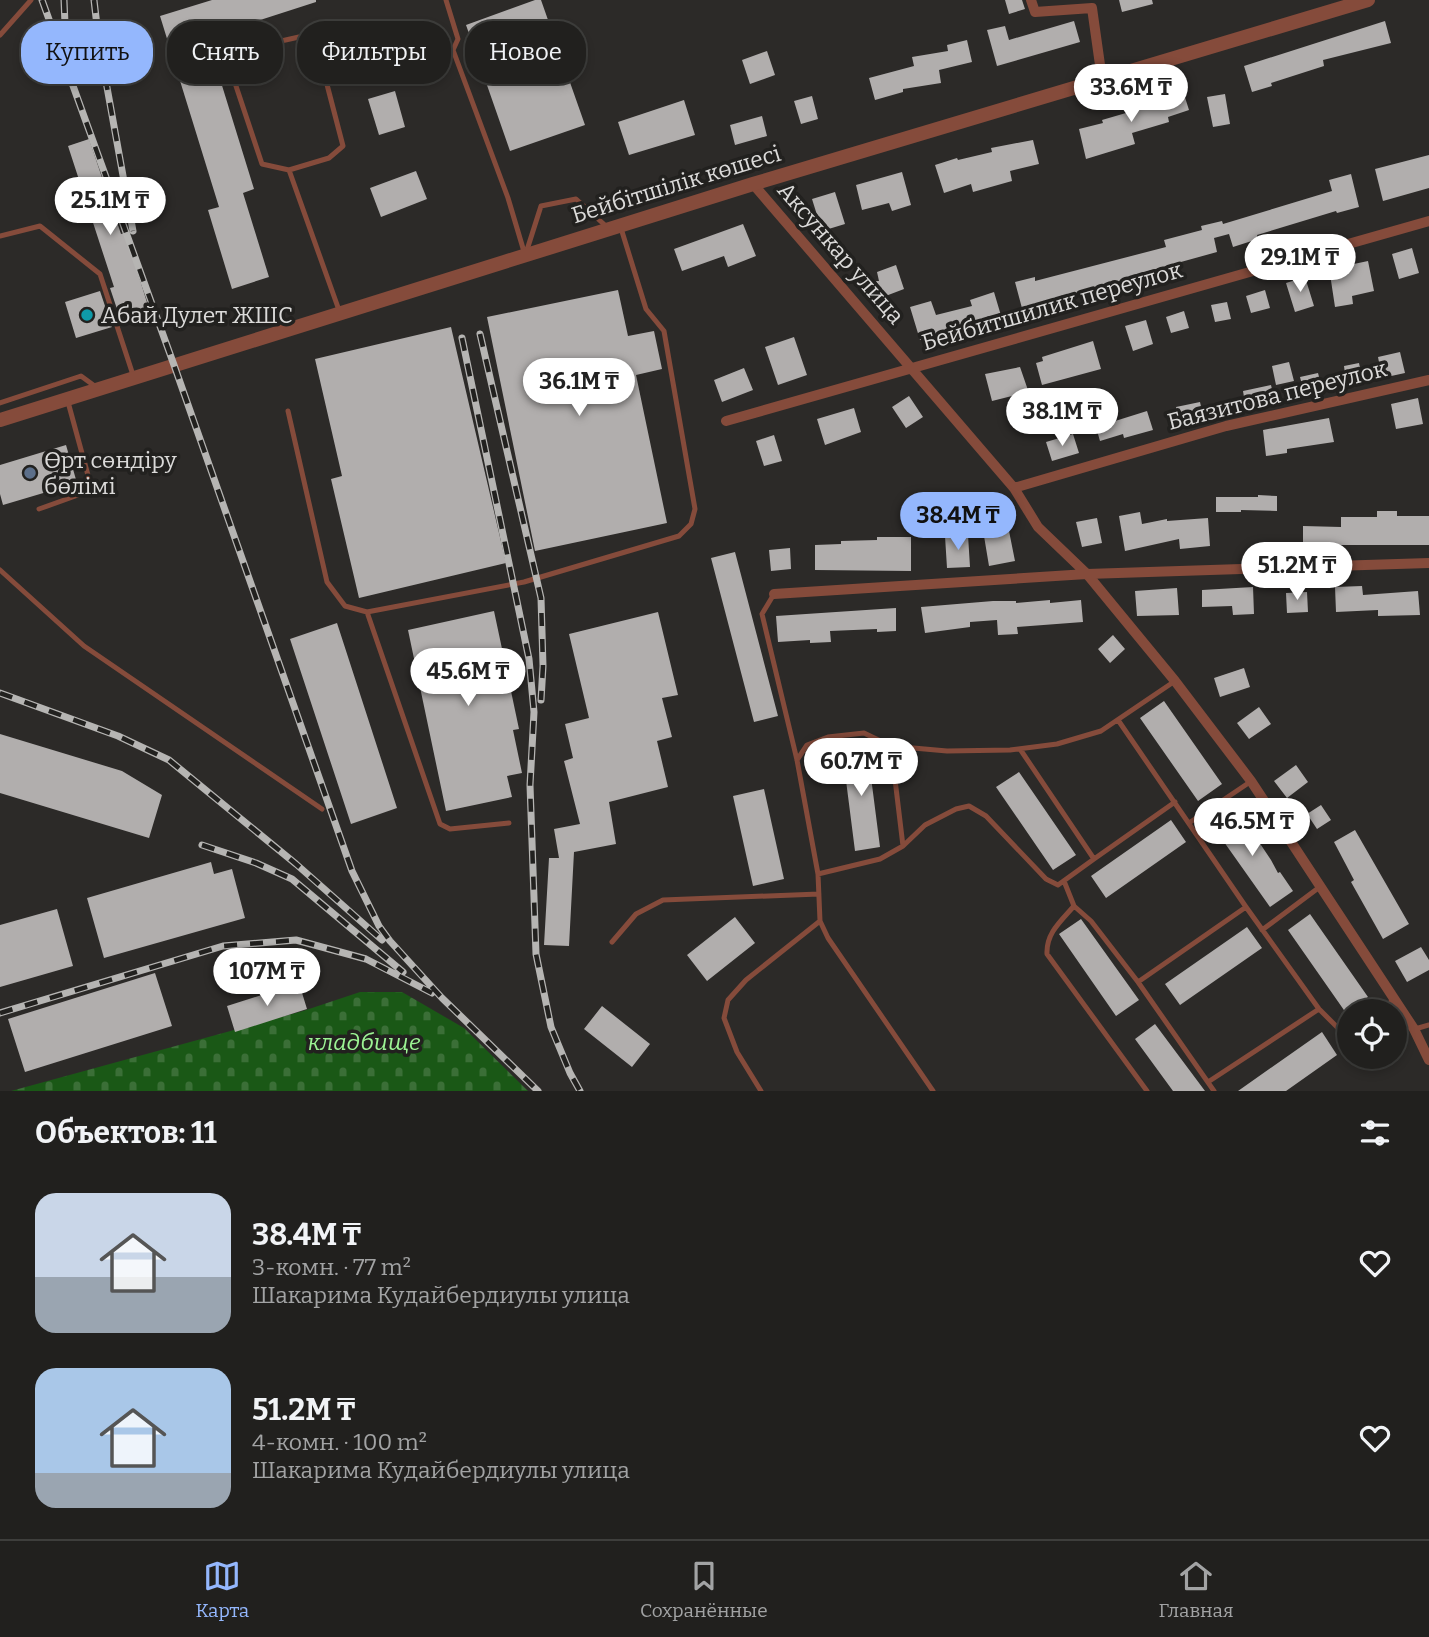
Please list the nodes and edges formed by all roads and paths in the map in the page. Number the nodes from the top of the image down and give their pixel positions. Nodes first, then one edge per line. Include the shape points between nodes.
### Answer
1 (31, 0) edge
2 (446, 0) edge
3 (1031, 0) edge
4 (1368, 0) edge
5 (0, 35) edge
6 (1102, 79) junction
7 (289, 170) junction
8 (753, 184) junction
9 (1429, 221) edge
10 (615, 227) junction
11 (0, 236) edge
12 (525, 255) junction
13 (340, 313) junction
14 (912, 367) junction
15 (134, 378) junction
16 (1429, 380) edge
17 (98, 389) junction
18 (67, 399) junction
19 (0, 403) edge
20 (288, 411) dead end
21 (0, 420) edge
22 (726, 421) dead end
23 (1014, 488) junction
24 (38, 509) dead end
25 (1429, 563) edge
26 (0, 570) edge
27 (1087, 573) junction
28 (774, 594) joint
29 (367, 612) junction
30 (1175, 681) junction
31 (1118, 720) junction
32 (891, 746) junction
33 (1020, 749) junction
34 (797, 760) junction
35 (1251, 781) junction
36 (1175, 802) junction
37 (322, 809) dead end
38 (509, 823) dead end
39 (1189, 823) junction
40 (903, 846) junction
41 (1094, 859) junction
42 (818, 874) junction
43 (1065, 881) junction
44 (1321, 886) junction
45 (819, 894) junction
46 (1074, 906) junction
47 (1246, 908) junction
48 (820, 921) junction
49 (1262, 930) junction
50 (612, 942) dead end
51 (1138, 982) junction
52 (1395, 999) edge
53 (1319, 1009) junction
54 (1407, 1018) edge
55 (1429, 1025) edge
56 (1337, 1027) edge
57 (1414, 1029) junction
58 (1429, 1060) edge
59 (1208, 1082) junction
60 (761, 1091) edge
61 (933, 1091) edge
62 (1147, 1091) edge
63 (1214, 1091) edge

1 - 5 lane
2 - 12 lane via 458,39 453,50
3 - 6 street via 1035,12 1092,8
4 - 6 street, Бейбітшілік көшесі
6 - 8 street, Бейбітшілік көшесі
7 - 7 lane via 262,164 232,74 240,56 254,47 299,37 318,50 343,146 329,158
7 - 13 lane
8 - 10 street, Бейбітшілік көшесі
8 - 14 street, Аксункар улица
9 - 14 street, Бейбитшилик переулок
10 - 12 street, Бейбітшілік көшесі
10 - 12 lane via 576,199 541,206
10 - 29 lane via 646,309 664,331 695,509 691,524 679,536 524,582
11 - 15 lane via 40,226 100,274
12 - 13 street, Бейбітшілік көшесі
13 - 15 street, Бейбітшілік көшесі
14 - 22 street, Бейбитшилик переулок
14 - 23 street, Аксункар улица
15 - 17 street, Бейбітшілік көшесі
16 - 23 street, Баязитова переулок via 1226,426
17 - 18 street, Бейбітшілік көшесі
17 - 19 lane via 81,376
18 - 21 street, Бейбітшілік көшесі
18 - 24 lane via 92,490
20 - 29 lane via 327,582 345,606
23 - 27 street, Аксункар улица via 1038,527
25 - 27 street
26 - 37 lane via 84,646
27 - 28 street
27 - 30 street, Аксункар улица
28 - 34 lane via 762,614
29 - 38 lane via 440,824 450,829
30 - 31 lane
30 - 35 street, Аксункар улица
31 - 33 lane via 1079,738
31 - 36 lane
32 - 33 lane via 947,751
32 - 34 lane via 864,733 828,737 807,745
32 - 40 lane
33 - 41 lane
34 - 42 lane
35 - 39 lane
35 - 44 street, Аксункар улица
36 - 39 lane
36 - 41 lane
39 - 47 lane
40 - 42 lane via 880,859
40 - 43 lane via 925,825 969,806 986,816 1046,879 1058,885
41 - 43 lane
42 - 45 lane
43 - 46 lane
44 - 49 lane
44 - 52 street, Аксункар улица
45 - 48 lane
45 - 50 lane via 663,900 636,914
46 - 51 lane
46 - 62 lane via 1052,931 1046,942 1047,954
47 - 49 lane
47 - 51 lane
48 - 60 lane via 728,1000 724,1018 737,1052
48 - 61 lane
49 - 53 lane
51 - 59 lane
53 - 56 lane
53 - 59 lane
54 - 57 street, Аксункар улица
55 - 57 lane
57 - 58 street, Аксункар улица
59 - 63 lane

